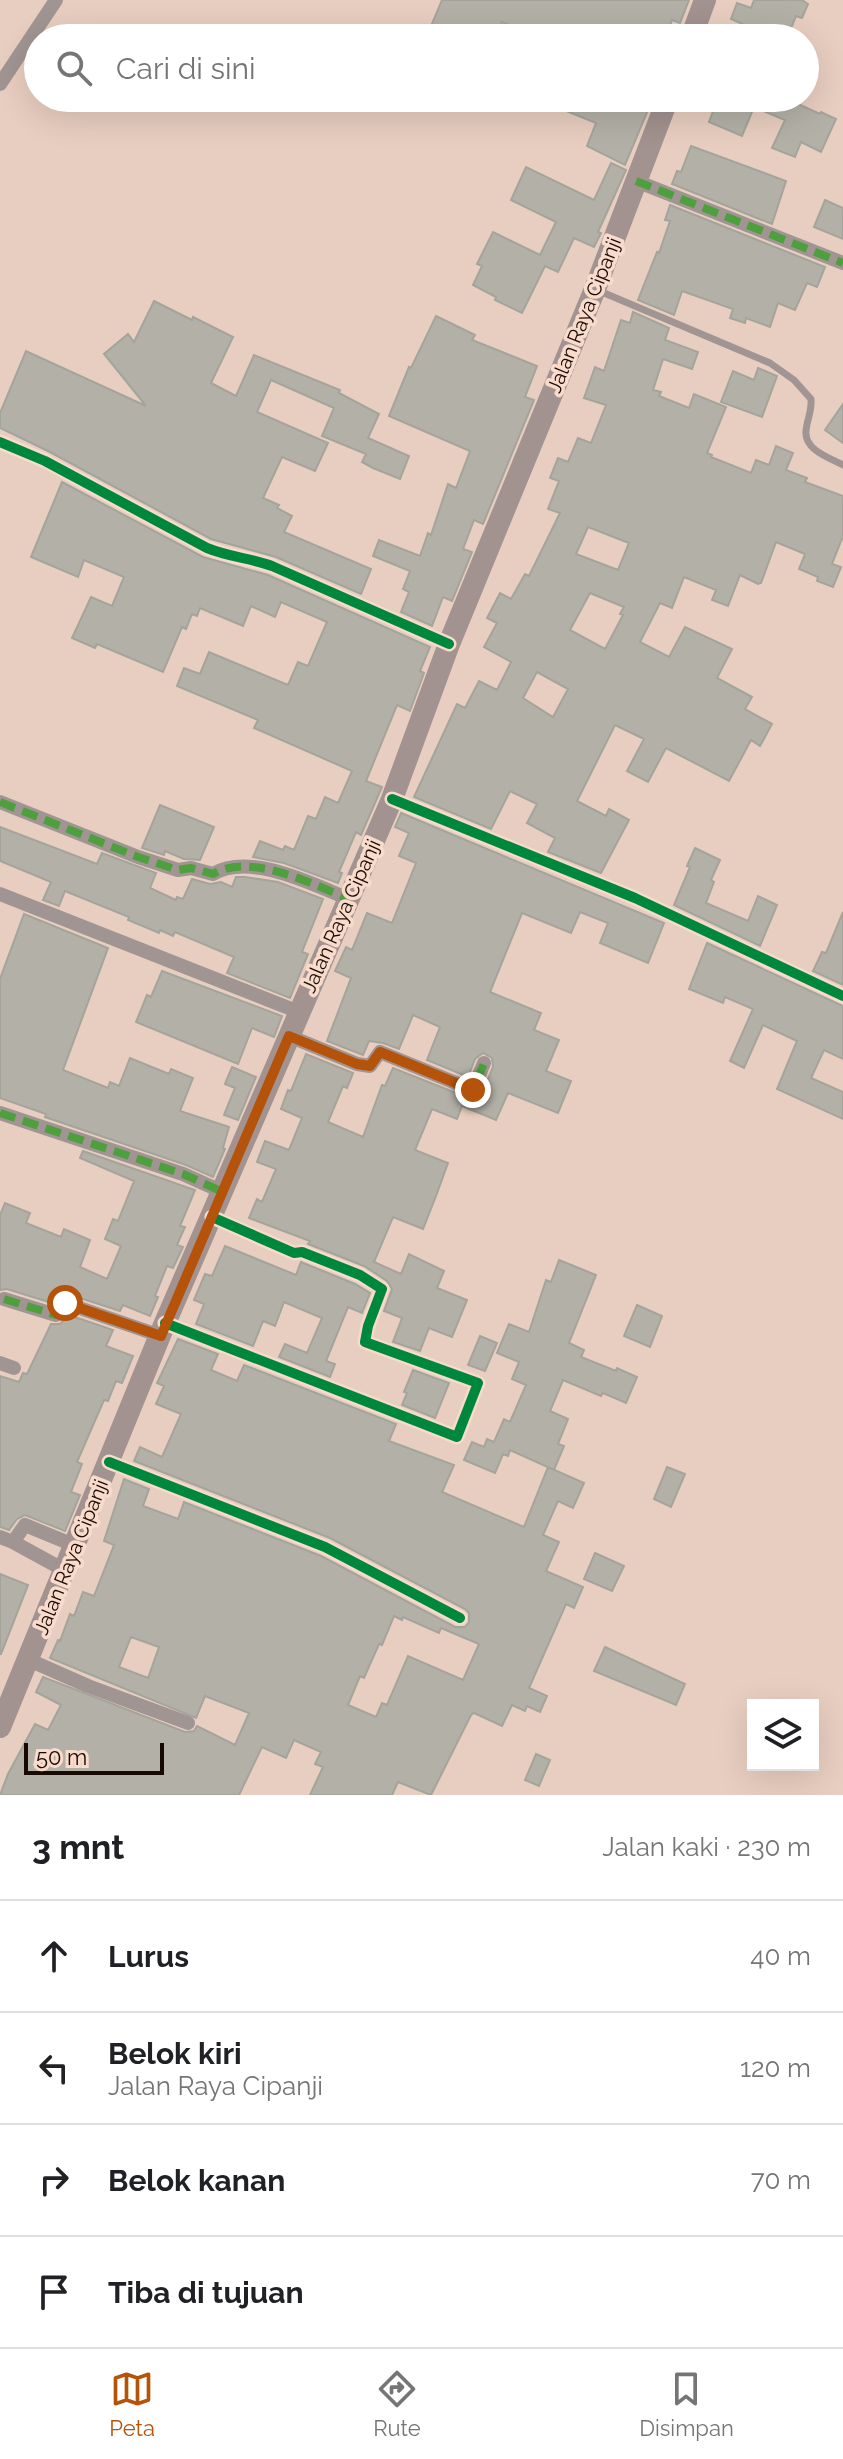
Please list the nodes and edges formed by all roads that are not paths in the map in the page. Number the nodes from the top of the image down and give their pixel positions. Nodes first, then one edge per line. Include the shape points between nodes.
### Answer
1 (56, 0) edge
2 (705, 0) edge
3 (40, 24) edge
4 (696, 24) edge
5 (24, 48) edge
6 (0, 84) edge
7 (663, 112) edge
8 (636, 181) junction
9 (843, 263) edge
10 (595, 289) junction
11 (0, 442) edge
12 (843, 465) edge
13 (449, 644) junction
14 (392, 799) junction
15 (0, 802) edge
16 (0, 894) edge
17 (349, 899) junction
18 (843, 996) edge
19 (299, 1012) junction
20 (289, 1036) junction
21 (484, 1063) dead end
22 (0, 1113) edge
23 (223, 1192) junction
24 (212, 1217) junction
25 (4, 1299) dead end
26 (163, 1330) junction
27 (109, 1462) junction
28 (7, 1539) edge
29 (76, 1546) junction
30 (66, 1571) junction
31 (460, 1618) dead end
32 (29, 1660) junction
33 (188, 1723) dead end
34 (0, 1727) edge

1 - 3 street
2 - 4 main road
5 - 6 street
7 - 8 main road, Jalan Raya Cipanji
8 - 9 street
8 - 10 main road, Jalan Raya Cipanji
10 - 12 lane via 779,368 811,399 809,444
10 - 13 main road, Jalan Raya Cipanji
11 - 13 street via 207,548 272,566
13 - 14 main road, Jalan Raya Cipanji
14 - 17 main road, Jalan Raya Cipanji
14 - 18 street via 635,898
15 - 17 street via 178,870 213,874 235,866 280,872
16 - 19 street
17 - 19 main road, Jalan Raya Cipanji
19 - 20 main road, Jalan Raya Cipanji
20 - 21 street via 357,1064 370,1066 380,1052 473,1090
20 - 23 main road, Jalan Raya Cipanji
22 - 23 street
23 - 24 main road, Jalan Raya Cipanji
24 - 26 main road, Jalan Raya Cipanji
24 - 26 street via 360,1275 382,1289 365,1342 478,1383 457,1437
25 - 26 street via 56,1315 65,1303
26 - 27 main road, Jalan Raya Cipanji
27 - 29 main road, Jalan Raya Cipanji
27 - 31 street via 325,1547
28 - 29 street via 25,1525
28 - 30 street
29 - 30 main road, Jalan Raya Cipanji
30 - 32 main road, Jalan Raya Cipanji
32 - 33 street
32 - 34 main road, Jalan Raya Cipanji

